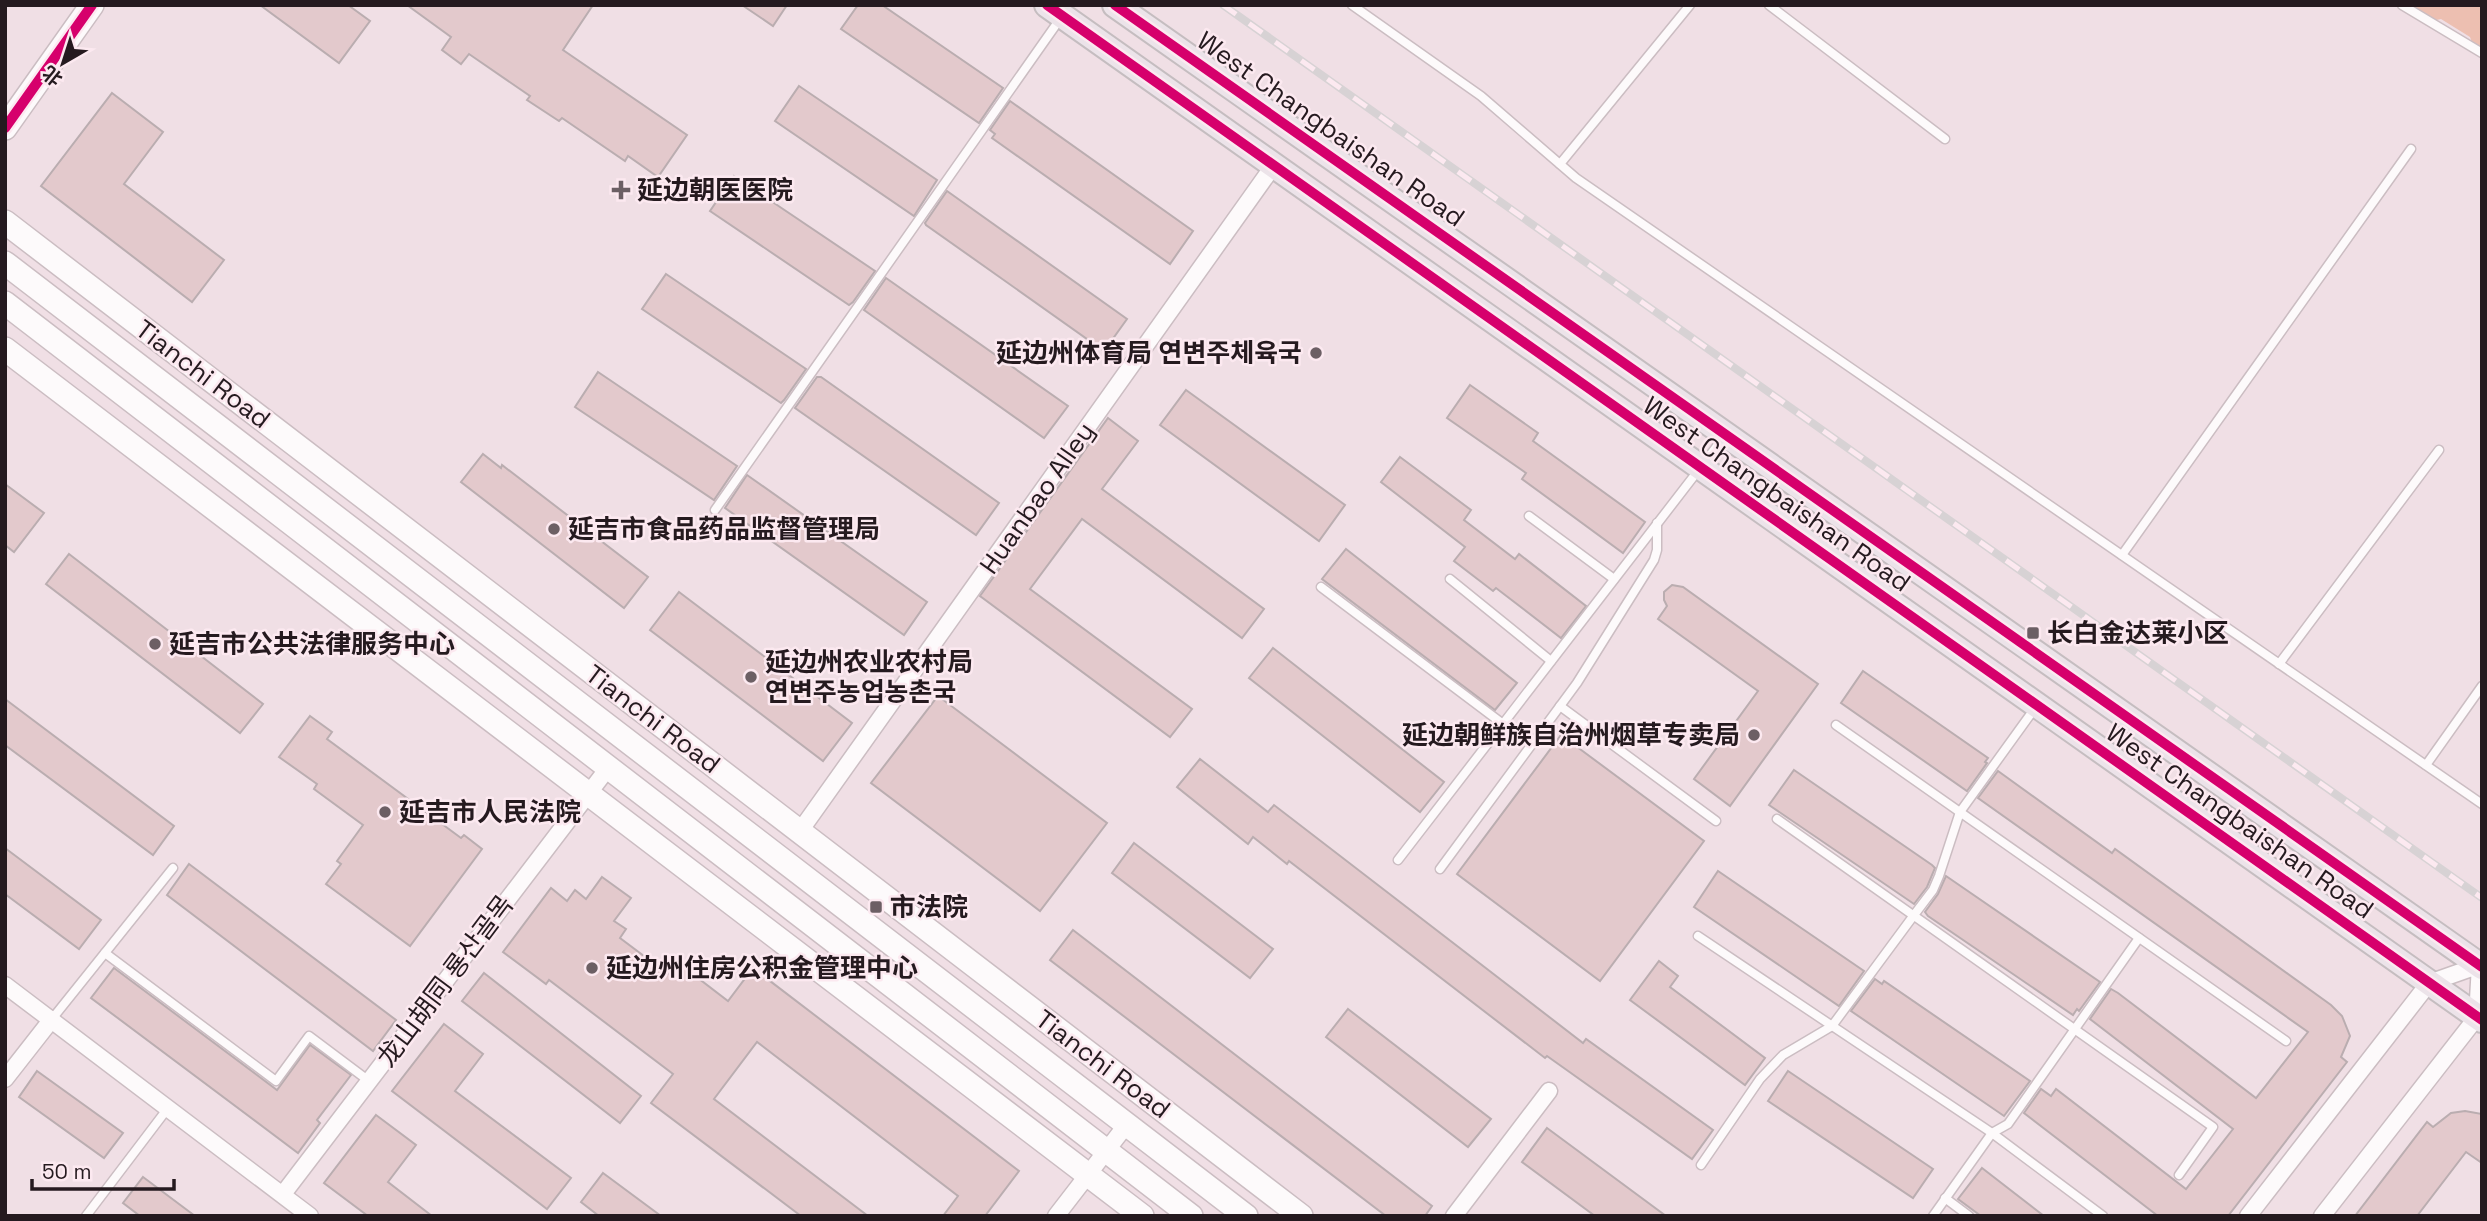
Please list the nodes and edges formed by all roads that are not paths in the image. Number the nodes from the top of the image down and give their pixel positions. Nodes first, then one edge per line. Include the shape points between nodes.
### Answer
1 (92, 5) edge
2 (1115, 5) edge
3 (1352, 5) edge
4 (1690, 5) edge
5 (1769, 5) edge
6 (2402, 5) edge
7 (1054, 11) edge
8 (2482, 53) edge
9 (5, 128) edge
10 (1945, 139) dead end
11 (2411, 149) dead end
12 (1560, 164) junction
13 (1273, 165) junction
14 (5, 222) edge
15 (5, 263) edge
16 (5, 303) edge
17 (5, 349) edge
18 (1726, 435) junction
19 (2439, 450) dead end
20 (1700, 467) junction
21 (715, 510) dead end
22 (1528, 516) dead end
23 (1657, 523) junction
24 (2122, 555) junction
25 (1450, 579) dead end
26 (1614, 579) junction
27 (1321, 587) dead end
28 (1551, 661) junction
29 (2279, 664) junction
30 (2482, 686) edge
31 (1560, 706) junction
32 (2037, 706) junction
33 (1503, 724) junction
34 (1836, 725) dead end
35 (2426, 765) junction
36 (608, 768) junction
37 (589, 793) junction
38 (2482, 804) edge
39 (1960, 812) junction
40 (1777, 819) dead end
41 (1716, 821) dead end
42 (800, 831) junction
43 (1398, 860) dead end
44 (173, 868) dead end
45 (1440, 869) dead end
46 (1914, 915) junction
47 (1698, 936) dead end
48 (2139, 938) junction
49 (105, 953) junction
50 (2481, 966) edge
51 (2429, 983) junction
52 (5, 985) edge
53 (2479, 1018) edge
54 (52, 1019) junction
55 (1832, 1026) junction
56 (2075, 1030) junction
57 (2286, 1041) dead end
58 (5, 1079) edge
59 (369, 1081) junction
60 (1549, 1091) dead end
61 (168, 1108) junction
62 (1126, 1124) junction
63 (1992, 1133) junction
64 (1106, 1151) junction
65 (1701, 1165) dead end
66 (1088, 1175) junction
67 (2179, 1175) dead end
68 (283, 1194) junction
69 (1945, 1198) junction
70 (86, 1216) edge
71 (310, 1216) edge
72 (1056, 1216) edge
73 (1142, 1216) edge
74 (1191, 1216) edge
75 (1246, 1216) edge
76 (1301, 1216) edge
77 (1454, 1216) edge
78 (1933, 1216) edge
79 (1969, 1216) edge
80 (2102, 1216) edge
81 (2248, 1216) edge
82 (2322, 1216) edge

1 - 9 street
2 - 18 main road, West Changbaishan Road
3 - 12 lane via 1481,96
4 - 12 lane
5 - 10 lane
6 - 8 lane
7 - 13 main road, West Changbaishan Road
7 - 21 lane
11 - 24 lane
12 - 24 lane
13 - 20 main road, West Changbaishan Road
13 - 42 street, Huanbao Alley
14 - 42 street, Tianchi Road
15 - 62 street, Tianchi Road
16 - 36 street
17 - 37 street
18 - 20 lane
18 - 50 main road, West Changbaishan Road
19 - 29 lane
20 - 23 lane
20 - 32 main road, West Changbaishan Road
22 - 26 lane
23 - 26 lane
23 - 31 lane via 1654,560
24 - 29 lane
25 - 28 lane
26 - 28 lane
27 - 33 lane
28 - 33 lane
29 - 35 lane
30 - 35 lane
31 - 41 lane
31 - 45 lane
32 - 39 lane
32 - 51 main road, West Changbaishan Road
33 - 43 lane
34 - 39 lane
35 - 38 lane
36 - 37 street, 龙山胡同 룡산골목
36 - 64 street
37 - 59 street, 龙山胡同 룡산골목
37 - 66 street
39 - 46 lane via 1933,890
39 - 48 lane
40 - 46 lane
42 - 76 street, Tianchi Road
44 - 49 lane
46 - 55 lane
46 - 56 lane
47 - 55 lane
48 - 56 lane
48 - 57 lane
49 - 54 lane
49 - 59 lane via 276,1081 309,1036
50 - 51 street
50 - 53 street
51 - 53 main road, West Changbaishan Road
51 - 81 street
52 - 54 street
53 - 82 street
54 - 58 street
54 - 61 street
55 - 63 lane
55 - 65 lane via 1773,1065
56 - 63 lane via 2008,1124
56 - 67 lane via 2213,1127
59 - 68 street, 龙山胡同 룡산골목
60 - 77 street
61 - 68 street
61 - 70 lane
62 - 64 street
62 - 75 street, Tianchi Road
63 - 69 lane
63 - 80 lane
64 - 66 street
64 - 74 street
66 - 72 street
66 - 73 street
68 - 71 street
69 - 78 lane
69 - 79 lane

